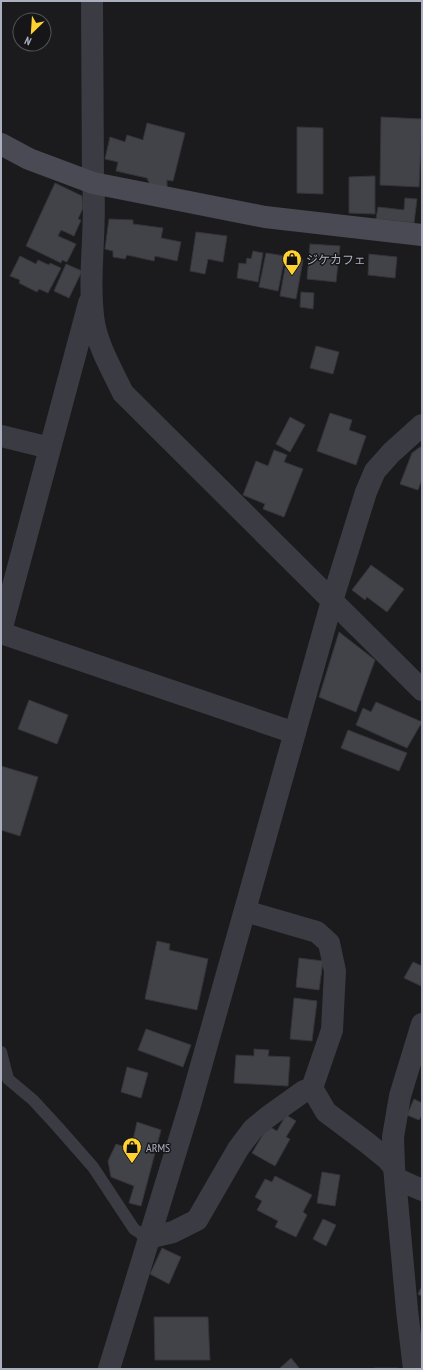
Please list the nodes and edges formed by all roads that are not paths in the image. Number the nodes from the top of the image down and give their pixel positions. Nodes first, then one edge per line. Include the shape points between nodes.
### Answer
1 (92, 1) edge
2 (1, 144) edge
3 (92, 183) junction
4 (422, 235) edge
5 (92, 291) junction
6 (422, 425) edge
7 (1, 436) edge
8 (50, 448) junction
9 (332, 602) junction
10 (1, 632) edge
11 (422, 690) edge
12 (295, 733) junction
13 (245, 911) junction
14 (422, 1024) edge
15 (1, 1052) edge
16 (312, 1088) junction
17 (394, 1172) junction
18 (422, 1190) edge
19 (148, 1238) junction
20 (415, 1317) edge
21 (109, 1369) edge
22 (414, 1369) edge

1 - 3 street
2 - 3 street via 29,159
3 - 4 street via 266,217
3 - 5 street
5 - 8 street
5 - 9 street via 94,323 99,340 123,393
6 - 9 street via 375,472 366,492
7 - 8 street
8 - 10 street
9 - 11 street
9 - 12 street
10 - 12 street
12 - 13 street
13 - 16 street via 317,932 329,943 335,971 332,1030
13 - 19 street via 190,1105
14 - 17 street via 400,1096 393,1137
15 - 19 lane via 8,1079 33,1100 57,1126 93,1167 134,1229
16 - 17 street via 326,1112 387,1159
16 - 19 street via 304,1091 253,1129 238,1149 197,1220 172,1232
17 - 18 street
17 - 20 street
19 - 21 street
20 - 22 street

